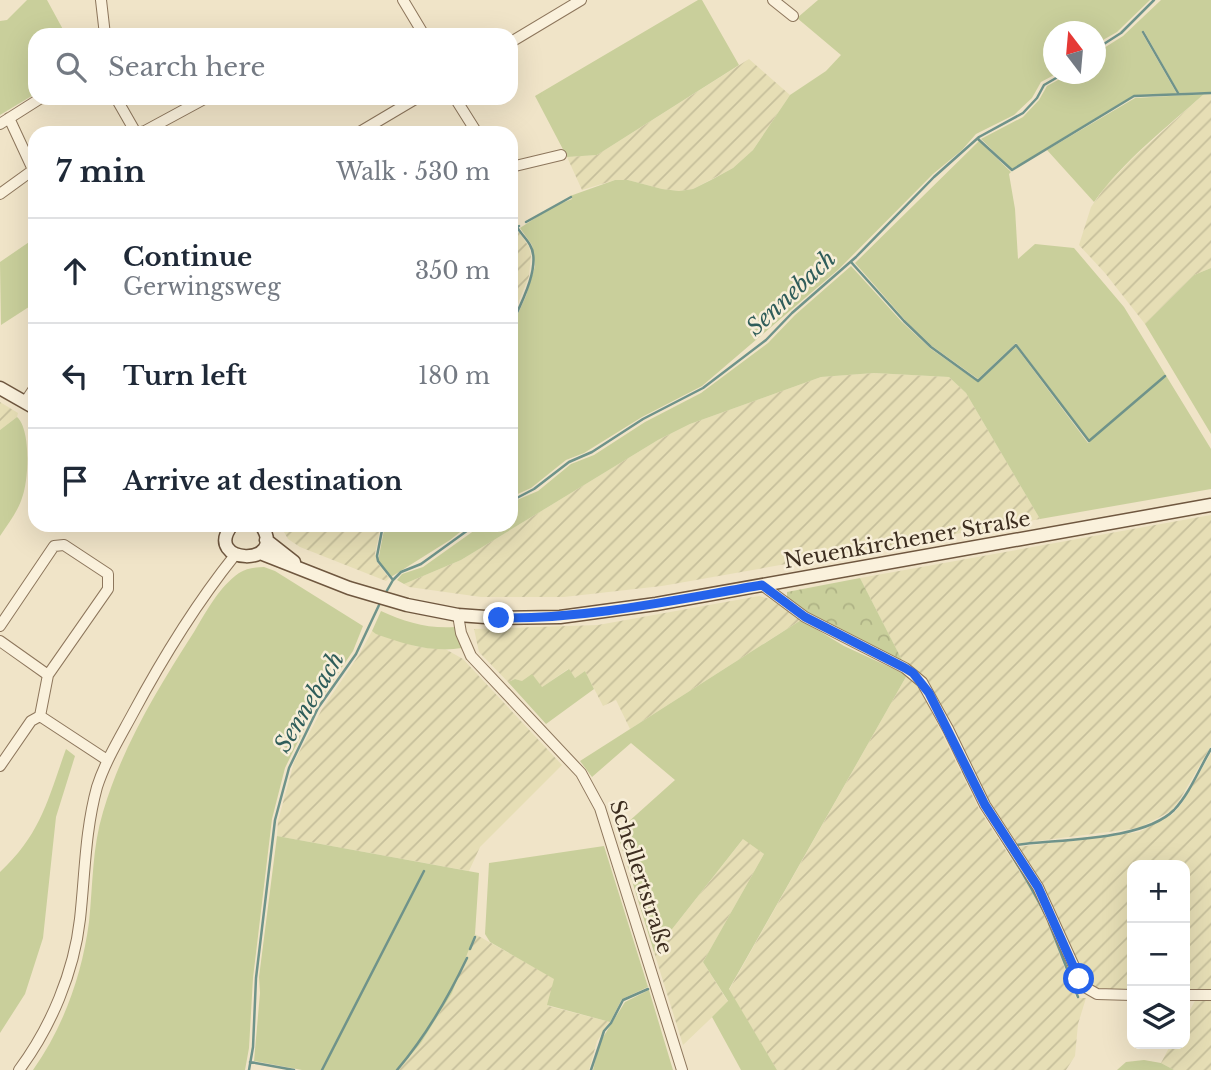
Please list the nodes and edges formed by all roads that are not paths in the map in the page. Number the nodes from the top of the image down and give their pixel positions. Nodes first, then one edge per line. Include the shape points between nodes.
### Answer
1 (103, 0) edge
2 (404, 0) edge
3 (581, 0) edge
4 (774, 0) edge
5 (793, 16) dead end
6 (105, 28) edge
7 (420, 28) edge
8 (518, 37) edge
9 (30, 105) edge
10 (120, 105) edge
11 (193, 105) edge
12 (405, 105) edge
13 (459, 105) edge
14 (5, 121) edge
15 (133, 126) edge
16 (154, 126) edge
17 (370, 126) edge
18 (473, 126) edge
19 (561, 155) dead end
20 (28, 161) edge
21 (518, 165) edge
22 (28, 176) edge
23 (0, 194) edge
24 (0, 388) edge
25 (28, 404) edge
26 (1211, 505) edge
27 (228, 532) edge
28 (265, 532) edge
29 (266, 540) junction
30 (260, 553) junction
31 (235, 555) junction
32 (322, 578) junction
33 (762, 585) junction
34 (458, 615) junction
35 (0, 626) edge
36 (0, 640) edge
37 (48, 675) junction
38 (40, 716) junction
39 (2, 758) edge
40 (107, 760) junction
41 (1127, 995) edge
42 (1190, 995) edge
43 (1211, 995) edge
44 (19, 1070) edge
45 (682, 1070) edge

1 - 6 street
2 - 7 street
3 - 8 street
4 - 5 street
9 - 14 street
10 - 15 street
11 - 16 street
12 - 17 street
13 - 18 street
14 - 20 street
19 - 21 street
22 - 23 street
24 - 25 street
26 - 33 street, Neuenkirchener Straße
27 - 31 street
28 - 29 street
29 - 30 street
29 - 32 street, Neuenkirchener Straße
30 - 31 street via 248,558
30 - 32 street, Neuenkirchener Straße
31 - 40 street via 181,631
32 - 34 street, Neuenkirchener Straße
33 - 34 street, Neuenkirchener Straße via 587,615
33 - 41 street via 805,617 905,668 922,682 985,805 1038,887 1083,986 1097,994
34 - 45 street, Schellertstraße via 471,656 592,790
35 - 37 street via 54,546 64,545 108,575 108,589
36 - 37 street
37 - 38 street
38 - 39 street
38 - 40 street
40 - 44 street via 86,837 80,921 65,984 46,1028
42 - 43 street

